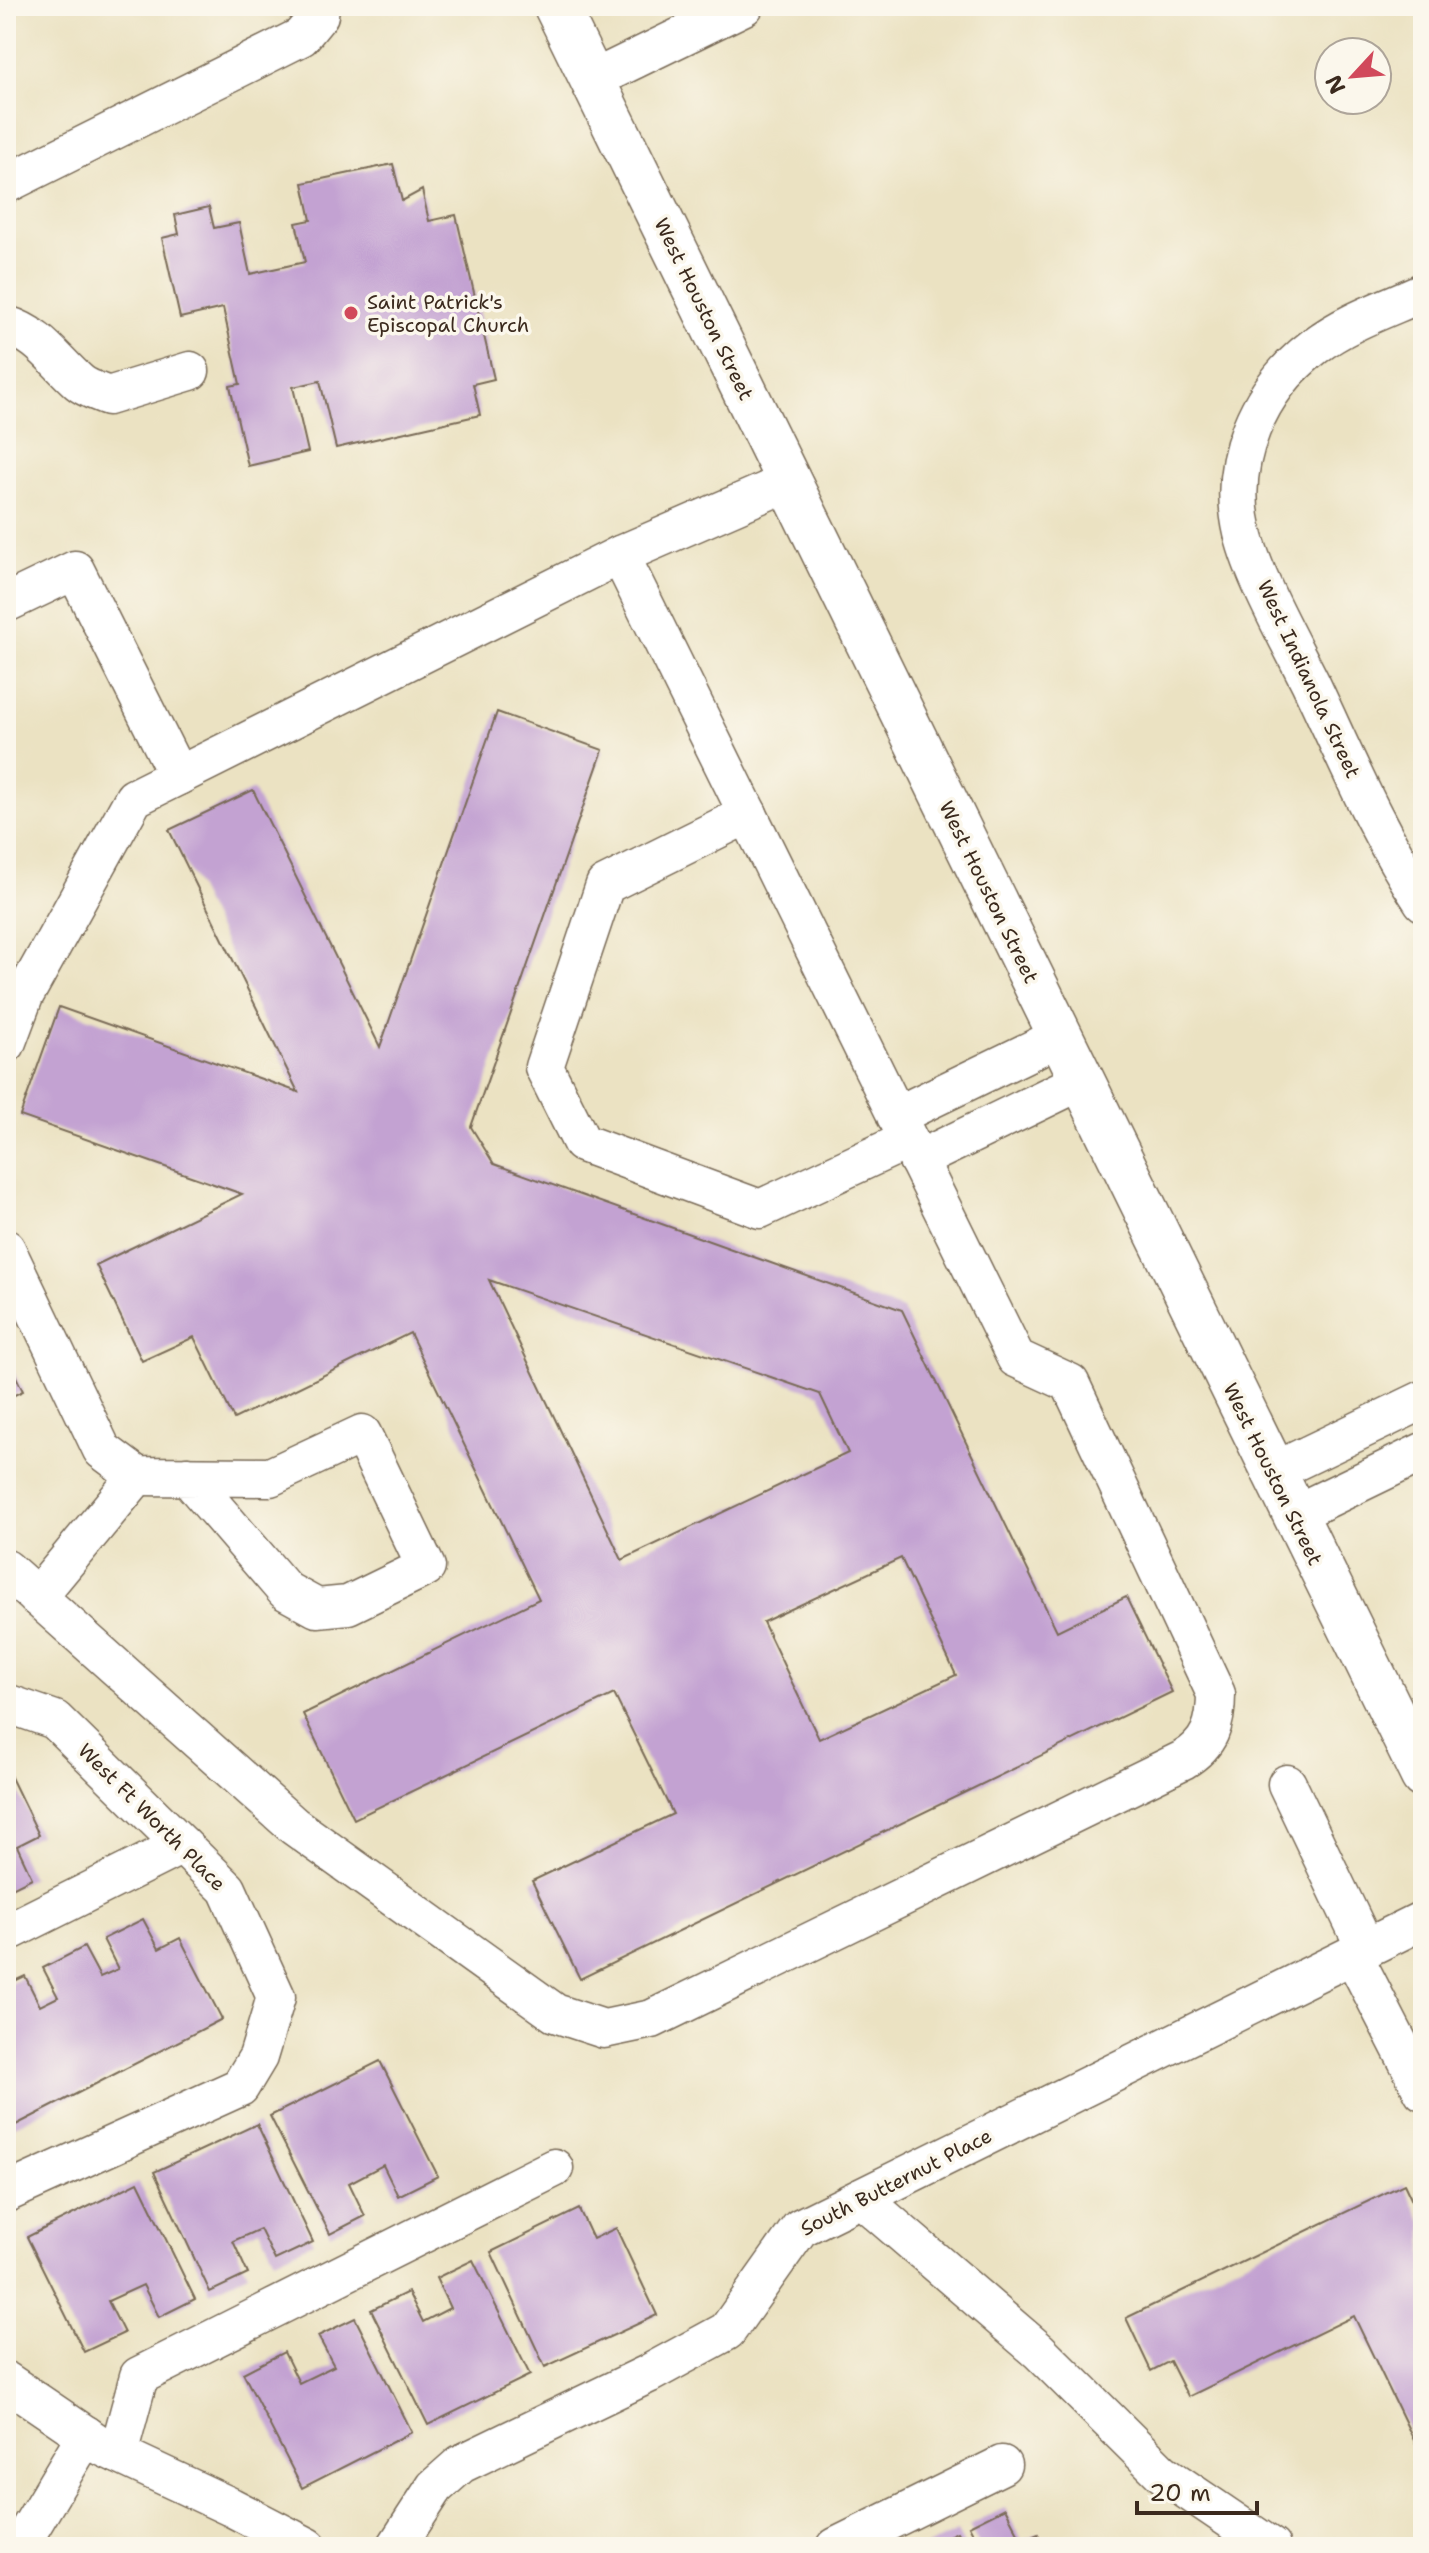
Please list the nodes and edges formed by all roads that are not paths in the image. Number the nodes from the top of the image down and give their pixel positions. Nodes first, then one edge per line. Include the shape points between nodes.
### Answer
1 (320, 6) edge
2 (556, 6) edge
3 (744, 6) edge
4 (592, 80) junction
5 (6, 184) edge
6 (1423, 292) edge
7 (6, 325) edge
8 (190, 371) dead end
9 (788, 482) junction
10 (620, 555) junction
11 (6, 603) edge
12 (178, 776) junction
13 (748, 814) junction
14 (1423, 902) edge
15 (1059, 1037) junction
16 (6, 1044) edge
17 (1081, 1081) junction
18 (907, 1139) junction
19 (6, 1249) edge
20 (1423, 1400) edge
21 (1423, 1452) edge
22 (1273, 1472) junction
23 (137, 1476) junction
24 (187, 1476) junction
25 (1293, 1515) junction
26 (6, 1569) edge
27 (37, 1597) junction
28 (6, 1703) edge
29 (1423, 1776) edge
30 (1287, 1784) dead end
31 (182, 1845) junction
32 (1423, 1920) edge
33 (6, 1933) edge
34 (1359, 1952) junction
35 (1423, 2091) edge
36 (554, 2168) dead end
37 (6, 2193) edge
38 (861, 2198) junction
39 (6, 2381) edge
40 (102, 2444) junction
41 (1002, 2465) dead end
42 (19, 2547) edge
43 (308, 2547) edge
44 (396, 2547) edge
45 (836, 2547) edge
46 (1271, 2547) edge

1 - 5 street via 301,37
2 - 4 main road, West Houston Street
3 - 4 street
4 - 9 main road, West Houston Street
6 - 14 street, West Indianola Street via 1315,346 1269,392 1244,442 1238,485 1243,533 1274,608 1394,859
7 - 8 street via 24,330 81,384 108,396
9 - 10 street
9 - 15 main road, West Houston Street
10 - 12 street
10 - 13 street
11 - 12 street via 75,570
12 - 16 street via 134,798 24,996
13 - 18 street
13 - 18 street via 605,885 544,1067 575,1131 582,1143 760,1209
15 - 17 main road, West Houston Street
15 - 18 street
17 - 18 street
17 - 22 main road, West Houston Street
18 - 27 street via 1016,1358 1070,1383 1216,1694 1210,1734 1183,1760 652,2019 604,2029 555,2013 294,1826
19 - 23 street via 102,1450
20 - 22 street
21 - 25 street
22 - 25 main road, West Houston Street
23 - 24 street
23 - 27 street
24 - 24 street via 270,1477 362,1434 426,1567 348,1605 317,1608 286,1591
25 - 29 main road, West Houston Street
26 - 27 street
28 - 31 street, West Ft Worth Place via 55,1720
30 - 34 street
31 - 33 street
31 - 37 street, West Ft Worth Place via 227,1889 276,1997 258,2057 240,2087
32 - 34 street, South Butternut Place
34 - 35 street
34 - 38 street, South Butternut Place
36 - 40 street via 139,2376
38 - 44 street, South Butternut Place via 800,2228 727,2331 461,2464 435,2487
38 - 46 street via 1039,2351 1162,2473
39 - 40 street
40 - 42 street
40 - 43 street
41 - 45 street

